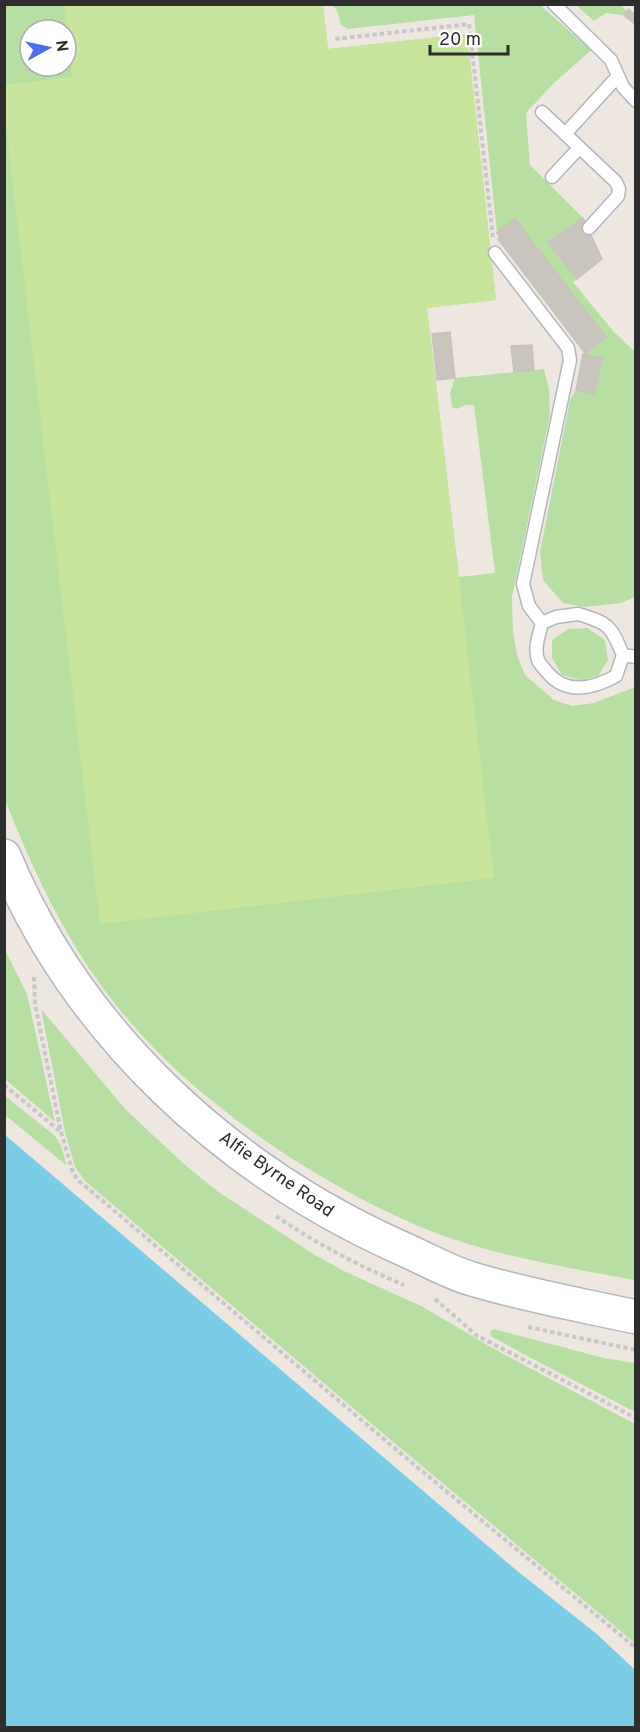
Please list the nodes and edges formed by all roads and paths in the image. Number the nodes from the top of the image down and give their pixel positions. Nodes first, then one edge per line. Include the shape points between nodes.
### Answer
1 (555, 5) edge
2 (335, 39) dead end
3 (618, 76) junction
4 (636, 101) edge
5 (542, 112) dead end
6 (565, 134) junction
7 (579, 148) junction
8 (552, 177) dead end
9 (589, 228) dead end
10 (495, 253) joint
11 (542, 622) junction
12 (629, 656) edge
13 (4, 856) edge
14 (34, 974) dead end
15 (4, 1085) edge
16 (62, 1132) junction
17 (436, 1299) dead end
18 (636, 1317) edge
19 (526, 1326) dead end
20 (636, 1350) edge
21 (636, 1418) edge
22 (636, 1648) edge

1 - 3 lane via 611,60
2 - 10 path via 469,24
3 - 4 lane
3 - 6 lane
5 - 6 lane
6 - 7 lane
7 - 8 lane
7 - 9 lane via 619,189 618,196
10 - 11 lane via 568,348 570,360 523,584 529,606
11 - 12 lane via 578,614 601,621
11 - 12 lane via 538,662 556,682 578,688 601,684 616,676
13 - 18 main road, Alfie Byrne Road via 53,954 116,1040 178,1103 244,1158 337,1218 471,1279
14 - 16 path via 35,1004
15 - 16 path
16 - 22 path via 74,1173 100,1200
17 - 21 path via 476,1335
19 - 20 path

